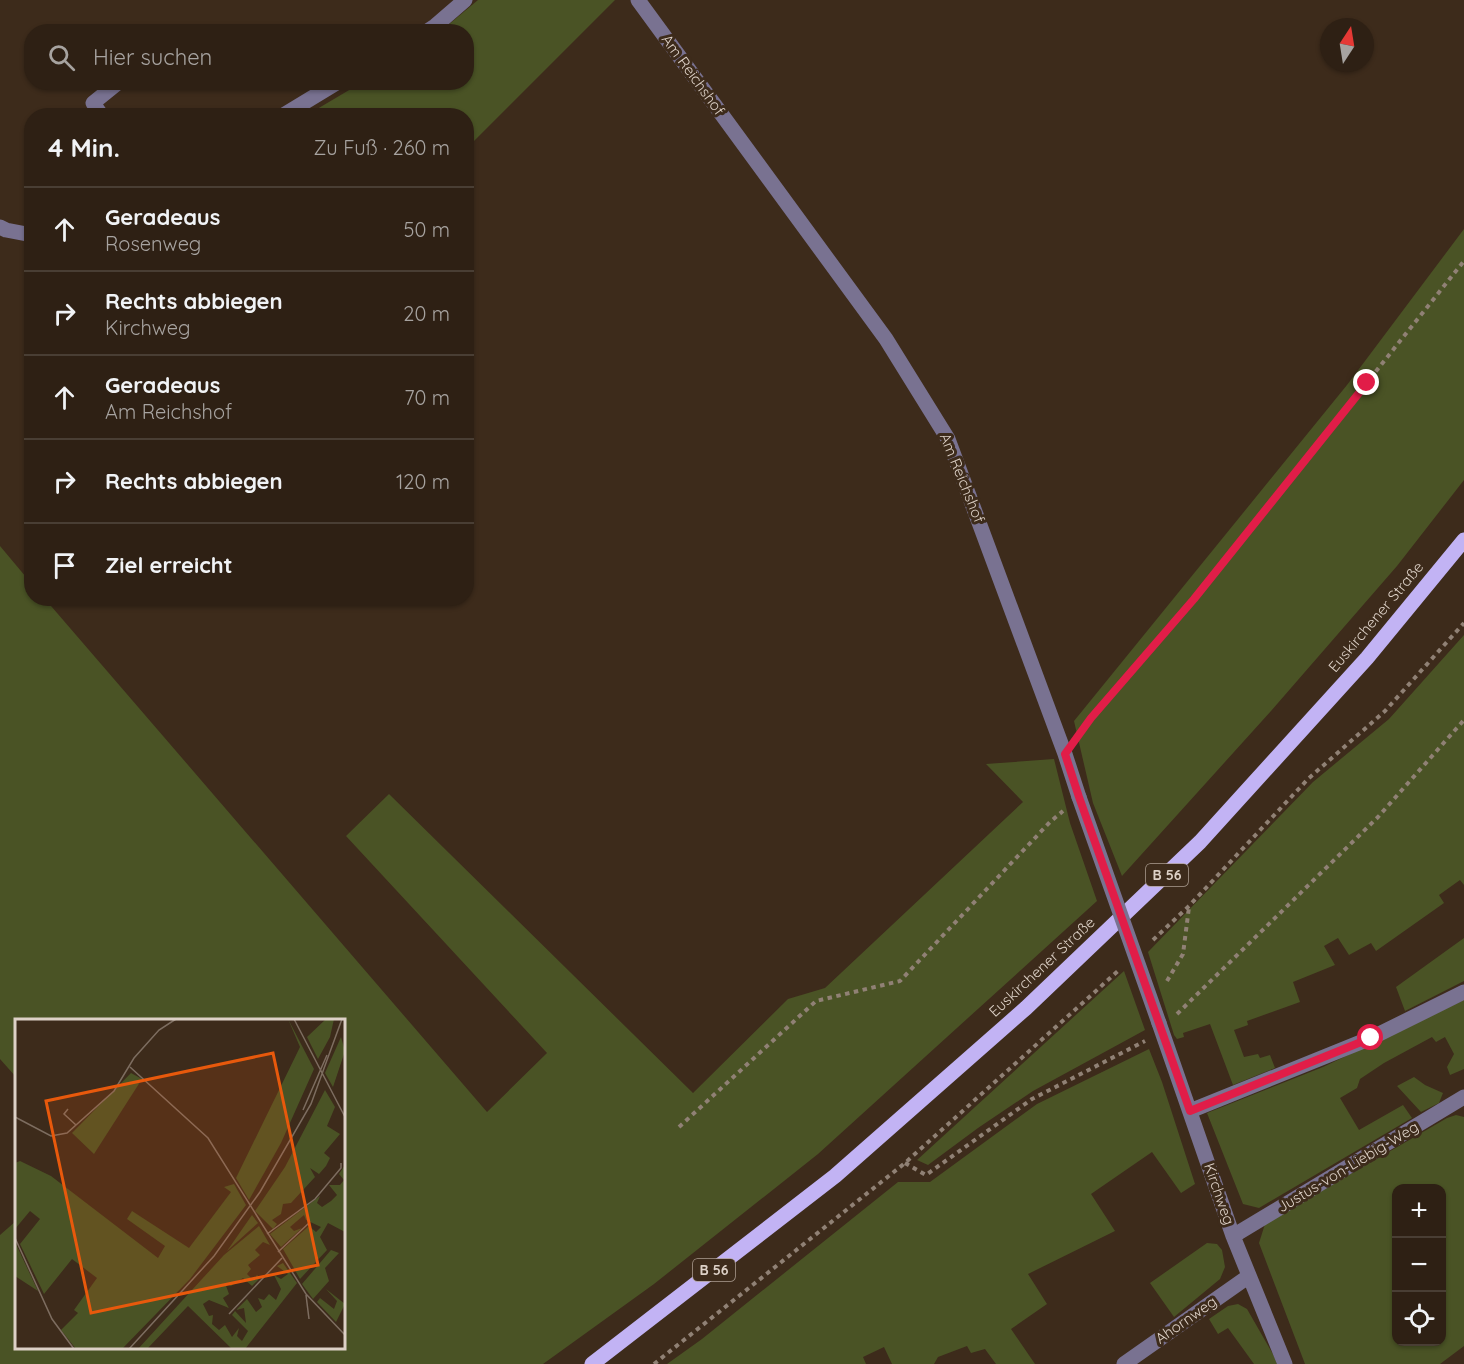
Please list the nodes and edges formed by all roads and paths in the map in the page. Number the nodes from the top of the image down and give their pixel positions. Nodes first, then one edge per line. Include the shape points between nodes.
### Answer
1 (465, 0) edge
2 (638, 0) edge
3 (437, 24) edge
4 (109, 90) edge
5 (325, 90) edge
6 (96, 108) edge
7 (295, 108) edge
8 (0, 227) edge
9 (24, 233) edge
10 (1464, 261) edge
11 (1464, 540) edge
12 (1464, 623) edge
13 (1464, 720) edge
14 (1065, 754) junction
15 (1079, 797) junction
16 (1189, 906) junction
17 (1147, 944) dead end
18 (1122, 968) dead end
19 (1166, 983) dead end
20 (1464, 992) edge
21 (1173, 1004) dead end
22 (1160, 1028) junction
23 (1464, 1097) edge
24 (1190, 1111) junction
25 (679, 1127) dead end
26 (905, 1163) junction
27 (1233, 1236) junction
28 (1249, 1276) junction
29 (592, 1364) edge
30 (654, 1364) edge
31 (1124, 1364) edge
32 (1285, 1364) edge

1 - 3 street
2 - 14 street, Am Reichshof via 886,339 948,439
4 - 6 street via 93,103
5 - 7 street
8 - 9 street
10 - 14 path
11 - 29 main road, Euskirchener Straße / B 56 via 1367,658 1200,842 1026,1008 835,1176
12 - 16 path via 1385,711 1308,779
13 - 21 path via 1378,817 1176,1015
14 - 15 street, Am Reichshof
15 - 22 street, Am Reichshof, bridge
15 - 25 path via 1050,822 900,981 816,1001
16 - 17 path
16 - 19 path via 1183,954
18 - 26 path
20 - 24 street via 1371,1038
22 - 24 street, Kirchweg
22 - 26 path via 1032,1099 926,1175
23 - 27 street, Justus-von-Liebig-Weg
24 - 27 street, Kirchweg
26 - 30 path
27 - 28 street, Kirchweg
28 - 31 street, Ahornweg
28 - 32 street, Kirchweg

